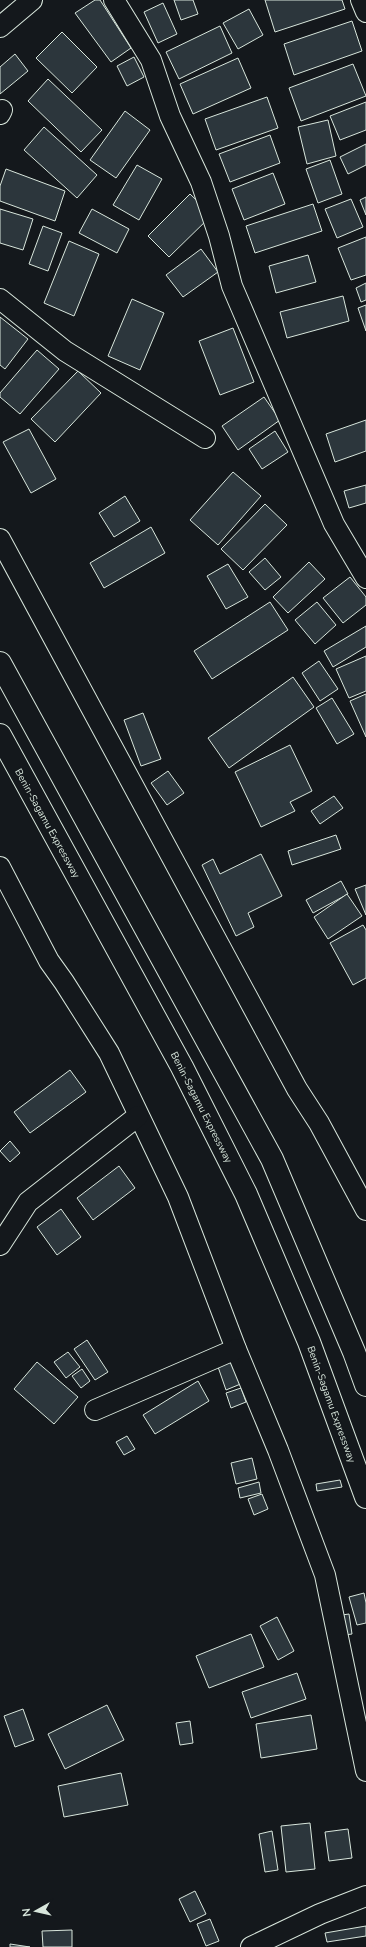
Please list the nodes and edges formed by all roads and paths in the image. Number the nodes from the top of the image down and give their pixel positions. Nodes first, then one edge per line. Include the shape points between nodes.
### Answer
1 (32, 0) edge
2 (114, 0) edge
3 (362, 0) edge
4 (366, 12) edge
5 (0, 27) edge
6 (0, 299) edge
7 (205, 438) dead end
8 (0, 539) edge
9 (366, 578) edge
10 (0, 663) edge
11 (0, 735) edge
12 (0, 867) edge
13 (138, 1116) junction
14 (366, 1210) edge
15 (0, 1245) edge
16 (236, 1349) junction
17 (366, 1385) edge
18 (94, 1410) dead end
19 (366, 1497) edge
20 (366, 1772) edge
21 (366, 1896) edge
22 (251, 1947) edge

1 - 5 street
2 - 9 street via 151,60 170,116 201,182 232,286 334,524
3 - 4 street
6 - 7 street via 65,351
8 - 14 street via 297,1089 319,1123
10 - 17 highway via 272,1159
11 - 19 highway, Benin-Sagamu Expressway via 182,1067 246,1194 309,1342
12 - 13 street via 49,961 109,1053
13 - 15 street via 28,1202
13 - 16 street via 178,1197
16 - 18 street
16 - 20 street via 278,1450 325,1575
21 - 22 street via 320,1914

